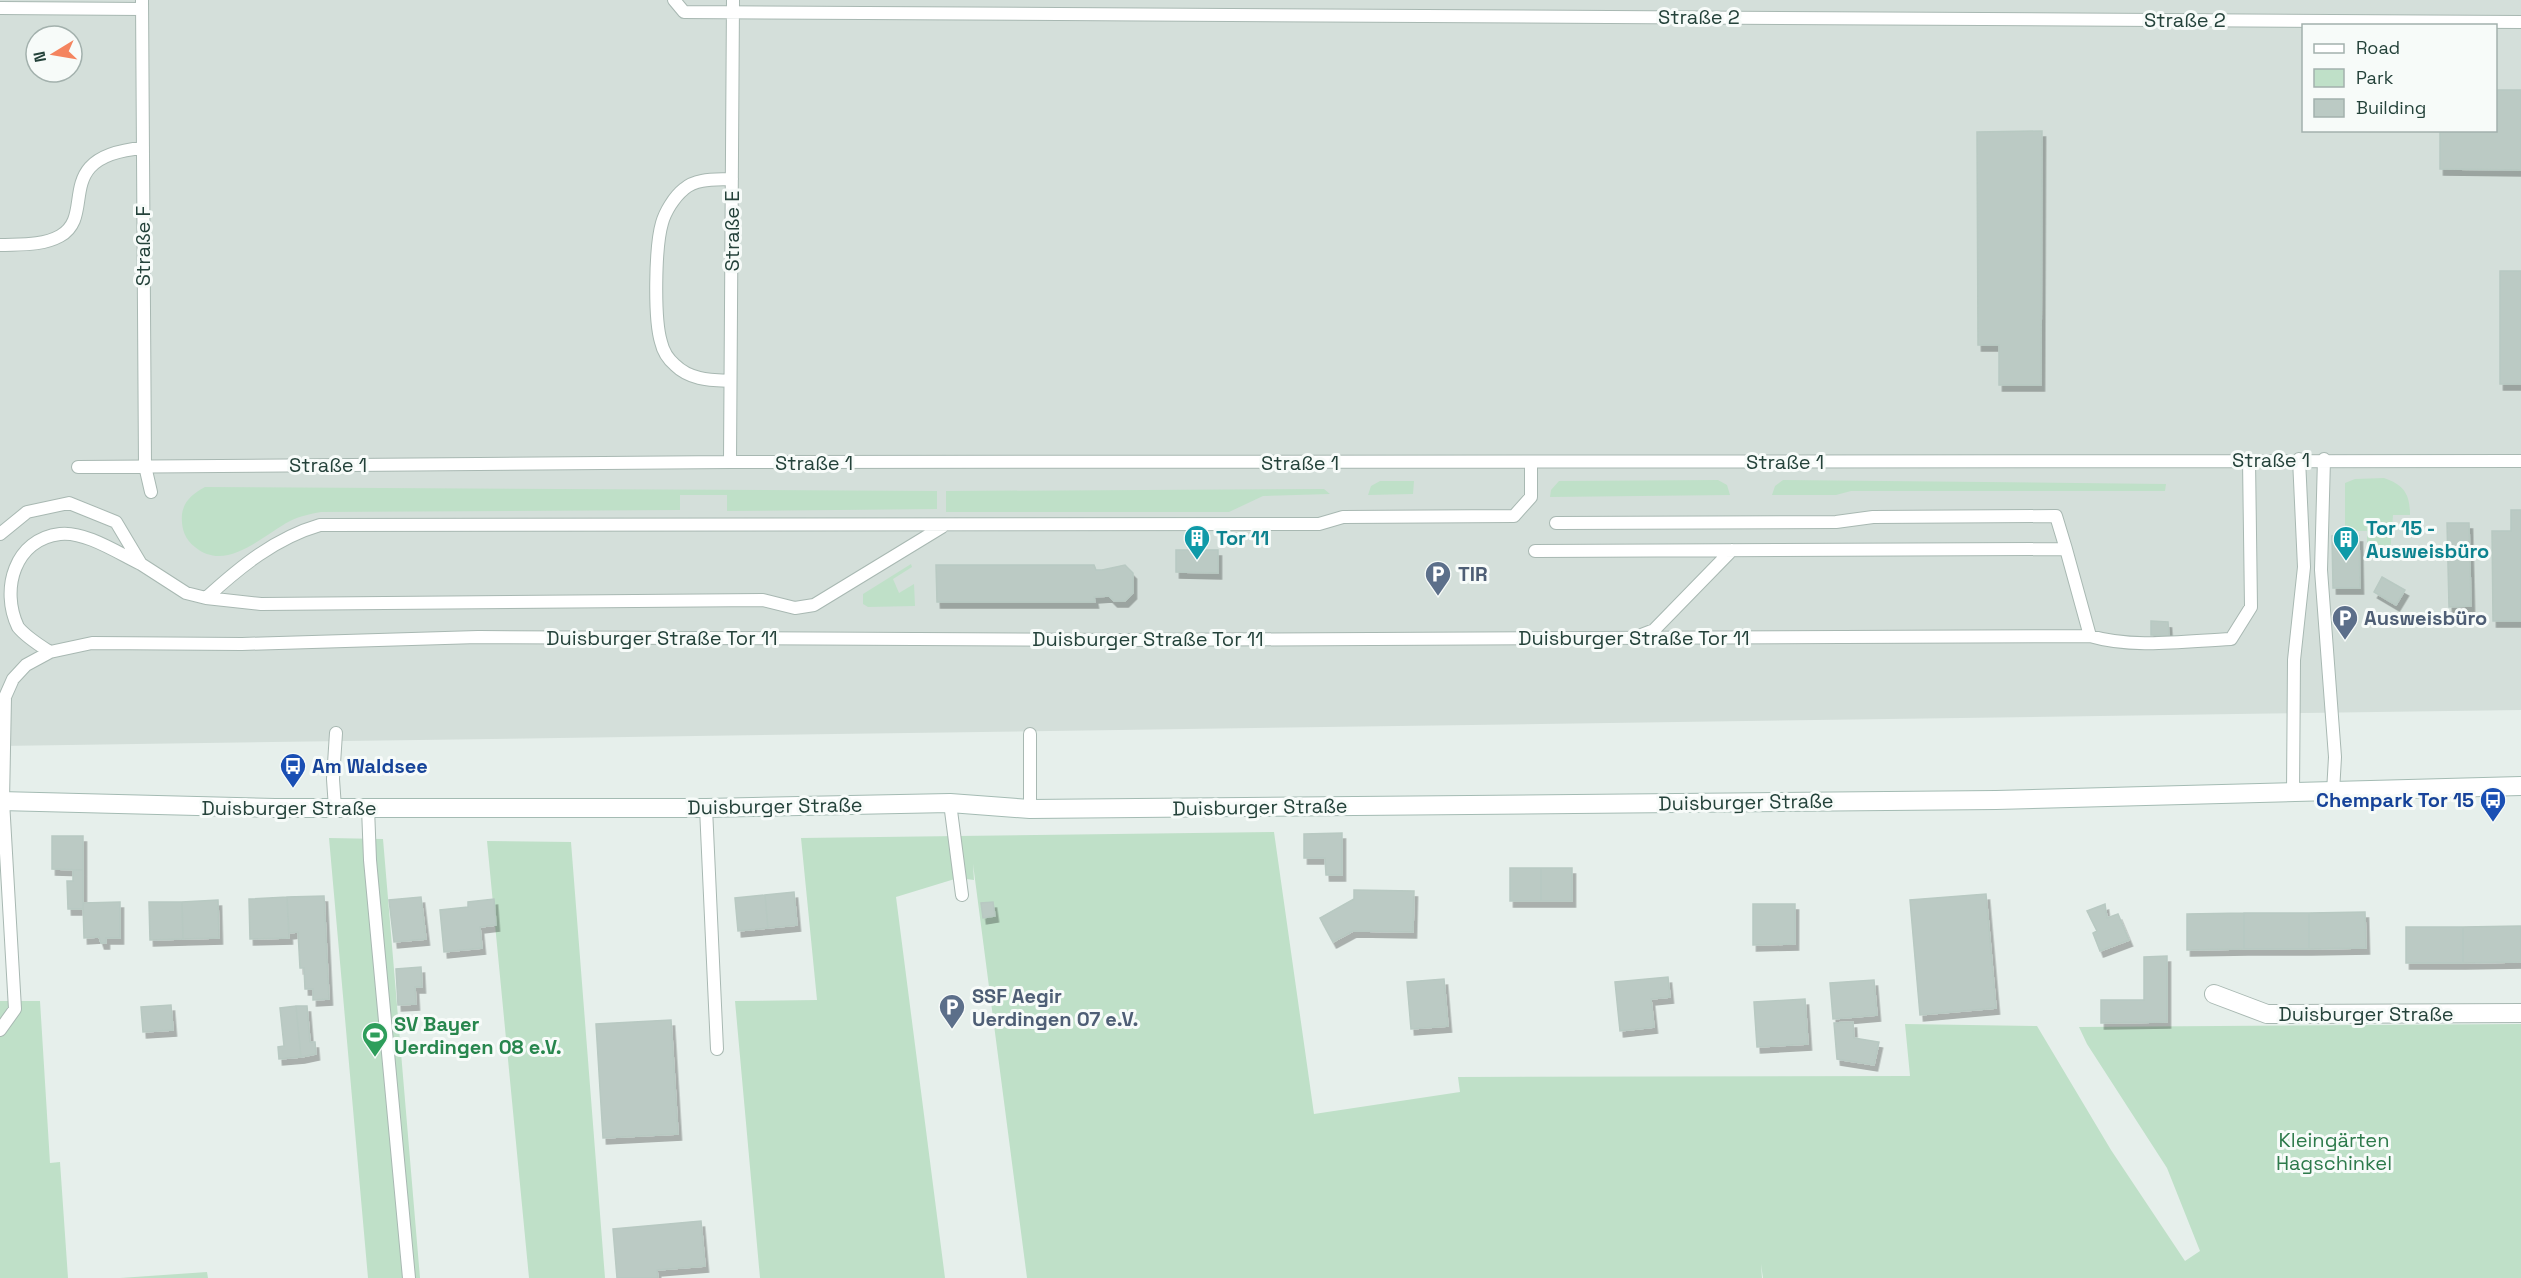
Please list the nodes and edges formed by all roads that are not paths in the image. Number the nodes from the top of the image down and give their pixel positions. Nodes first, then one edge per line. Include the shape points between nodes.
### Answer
1 (674, 0) edge
2 (142, 4) edge
3 (733, 6) edge
4 (0, 9) edge
5 (2521, 22) edge
6 (143, 148) junction
7 (732, 179) junction
8 (0, 245) edge
9 (730, 381) junction
10 (2299, 459) junction
11 (2324, 459) junction
12 (2249, 460) junction
13 (2521, 461) edge
14 (730, 462) junction
15 (1531, 463) junction
16 (145, 466) junction
17 (78, 467) dead end
18 (151, 492) dead end
19 (1556, 523) dead end
20 (942, 527) junction
21 (0, 534) edge
22 (2066, 549) junction
23 (1732, 550) junction
24 (1535, 551) dead end
25 (141, 564) junction
26 (206, 598) junction
27 (2300, 604) junction
28 (2322, 604) junction
29 (2090, 636) junction
30 (1634, 638) junction
31 (50, 652) junction
32 (336, 733) dead end
33 (1030, 734) dead end
34 (2521, 786) edge
35 (2332, 792) junction
36 (2293, 793) junction
37 (2, 801) edge
38 (950, 803) junction
39 (335, 808) junction
40 (368, 808) junction
41 (706, 808) junction
42 (1030, 809) junction
43 (962, 895) dead end
44 (2214, 994) dead end
45 (2521, 1013) edge
46 (0, 1030) edge
47 (717, 1049) dead end
48 (409, 1278) edge

1 - 3 lane, Straße 2 via 684,12
2 - 4 lane
2 - 6 lane, Straße F
3 - 5 lane, Straße 2
3 - 7 lane, Straße E
6 - 8 lane via 117,150 99,159 86,172 79,187 74,220 62,235 45,242
6 - 16 lane, Straße F
7 - 9 lane, Straße E
7 - 9 lane via 696,182 684,189 666,213 661,224 657,312 660,342 676,366 705,380
9 - 14 lane, Straße E
10 - 11 lane, Straße 1
10 - 12 lane, Straße 1
10 - 27 lane via 2304,567
11 - 13 lane, Straße 1
11 - 28 lane
12 - 15 lane, Straße 1
12 - 29 lane, Duisburger Straße Tor 11 via 2251,607 2232,639 2108,641
14 - 15 lane, Straße 1
14 - 16 lane, Straße 1
15 - 20 lane via 1531,497 1514,516 1343,517 1319,525
16 - 17 lane, Straße 1
16 - 18 lane, Straße F
19 - 22 lane via 2056,516
20 - 26 lane via 814,604 795,608 763,600 261,604
20 - 26 lane via 320,525 298,531 246,562
21 - 25 lane via 27,512 69,503 116,522
22 - 23 lane
22 - 29 lane
23 - 24 lane
23 - 30 lane via 1654,630
25 - 26 lane via 186,593
25 - 31 lane via 85,538 62,534 36,540 17,556 7,579 7,603 17,626
27 - 28 lane
27 - 36 lane via 2294,660
28 - 35 lane via 2335,757
29 - 30 lane, Duisburger Straße Tor 11
30 - 31 lane, Duisburger Straße Tor 11 via 478,637 242,644 92,643
31 - 37 lane, Duisburger Straße Tor 11 via 26,665 13,679 5,697
32 - 39 lane
33 - 42 lane
34 - 35 main road, Duisburger Straße
35 - 36 main road, Duisburger Straße
36 - 42 main road, Duisburger Straße via 1985,800
37 - 39 main road, Duisburger Straße
37 - 46 lane, Duisburger Straße Tor 11 via 15,1009
38 - 41 main road, Duisburger Straße
38 - 42 main road, Duisburger Straße
38 - 43 lane
39 - 40 main road, Duisburger Straße
40 - 41 main road, Duisburger Straße
40 - 48 lane
41 - 47 lane
44 - 45 main road, Duisburger Straße via 2267,1014

